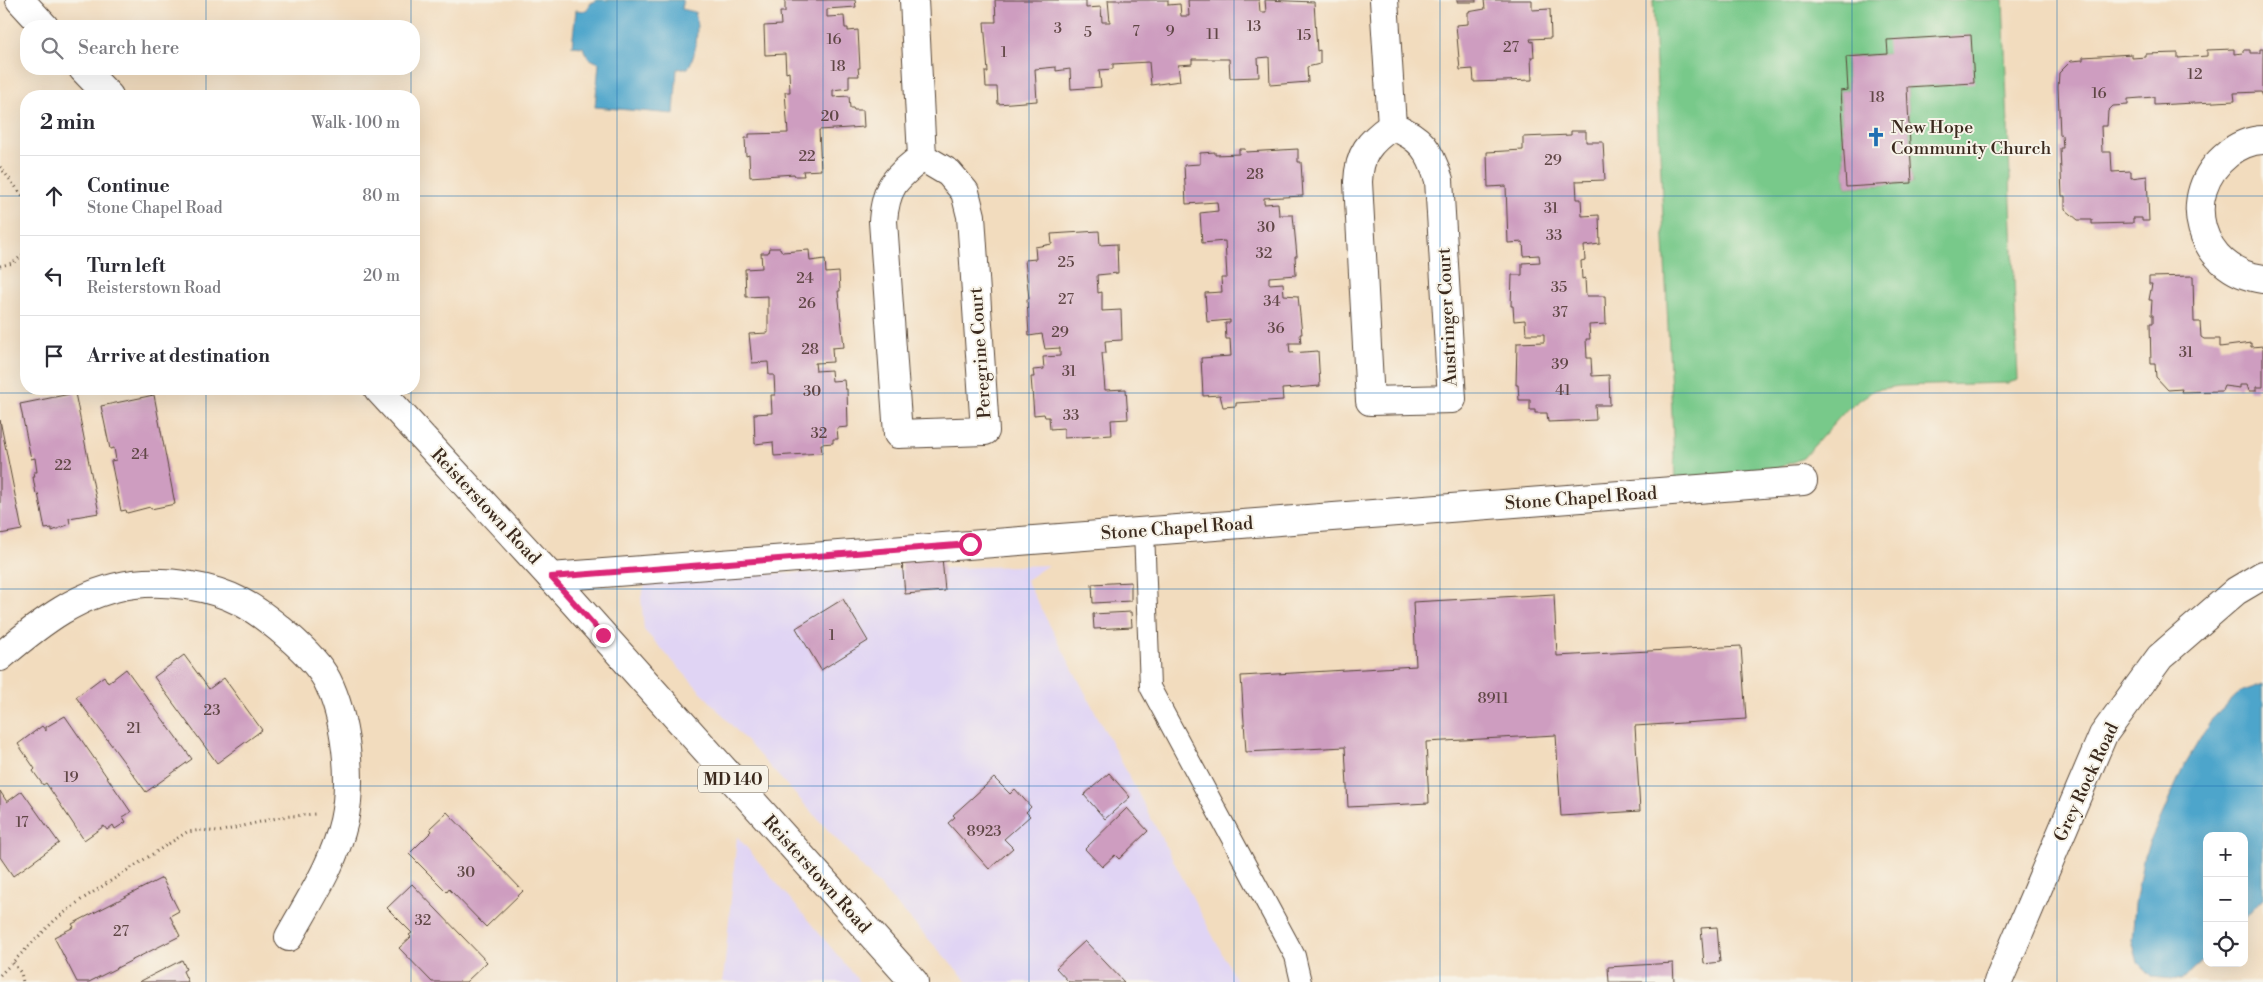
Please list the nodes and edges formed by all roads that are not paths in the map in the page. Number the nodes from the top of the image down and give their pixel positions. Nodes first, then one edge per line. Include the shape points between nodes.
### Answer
1 (20, 0) edge
2 (914, 0) edge
3 (1384, 0) edge
4 (38, 20) edge
5 (89, 75) edge
6 (103, 90) edge
7 (1392, 126) junction
8 (2263, 140) edge
9 (922, 157) junction
10 (2263, 279) edge
11 (384, 395) edge
12 (1803, 481) dead end
13 (1144, 531) junction
14 (2263, 575) edge
15 (551, 577) junction
16 (0, 657) edge
17 (289, 937) dead end
18 (914, 982) edge
19 (1301, 982) edge
20 (1998, 982) edge

1 - 4 street
2 - 9 street
3 - 7 street
5 - 6 street
7 - 7 street, Austringer Court via 1378,135 1359,164 1370,402 1452,399 1439,180 1425,147 1410,133
8 - 10 street via 2236,147 2216,163 2204,182 2199,217 2209,247 2228,267 2249,277
9 - 9 street, Peregrine Court via 896,178 885,200 883,221 898,434 985,430 971,216 965,192 949,173
11 - 15 street, Reisterstown Road / MD 140
12 - 13 street, Stone Chapel Road
13 - 15 street, Stone Chapel Road
13 - 19 lane via 1150,687 1295,956
14 - 20 street, Grey Rock Road via 2236,592 2160,657 2103,735
15 - 18 street, Reisterstown Road / MD 140
16 - 17 street via 35,627 71,604 103,591 134,584 173,583 241,602 272,622 304,650 327,679 340,713 346,748 347,788 344,820 329,866

